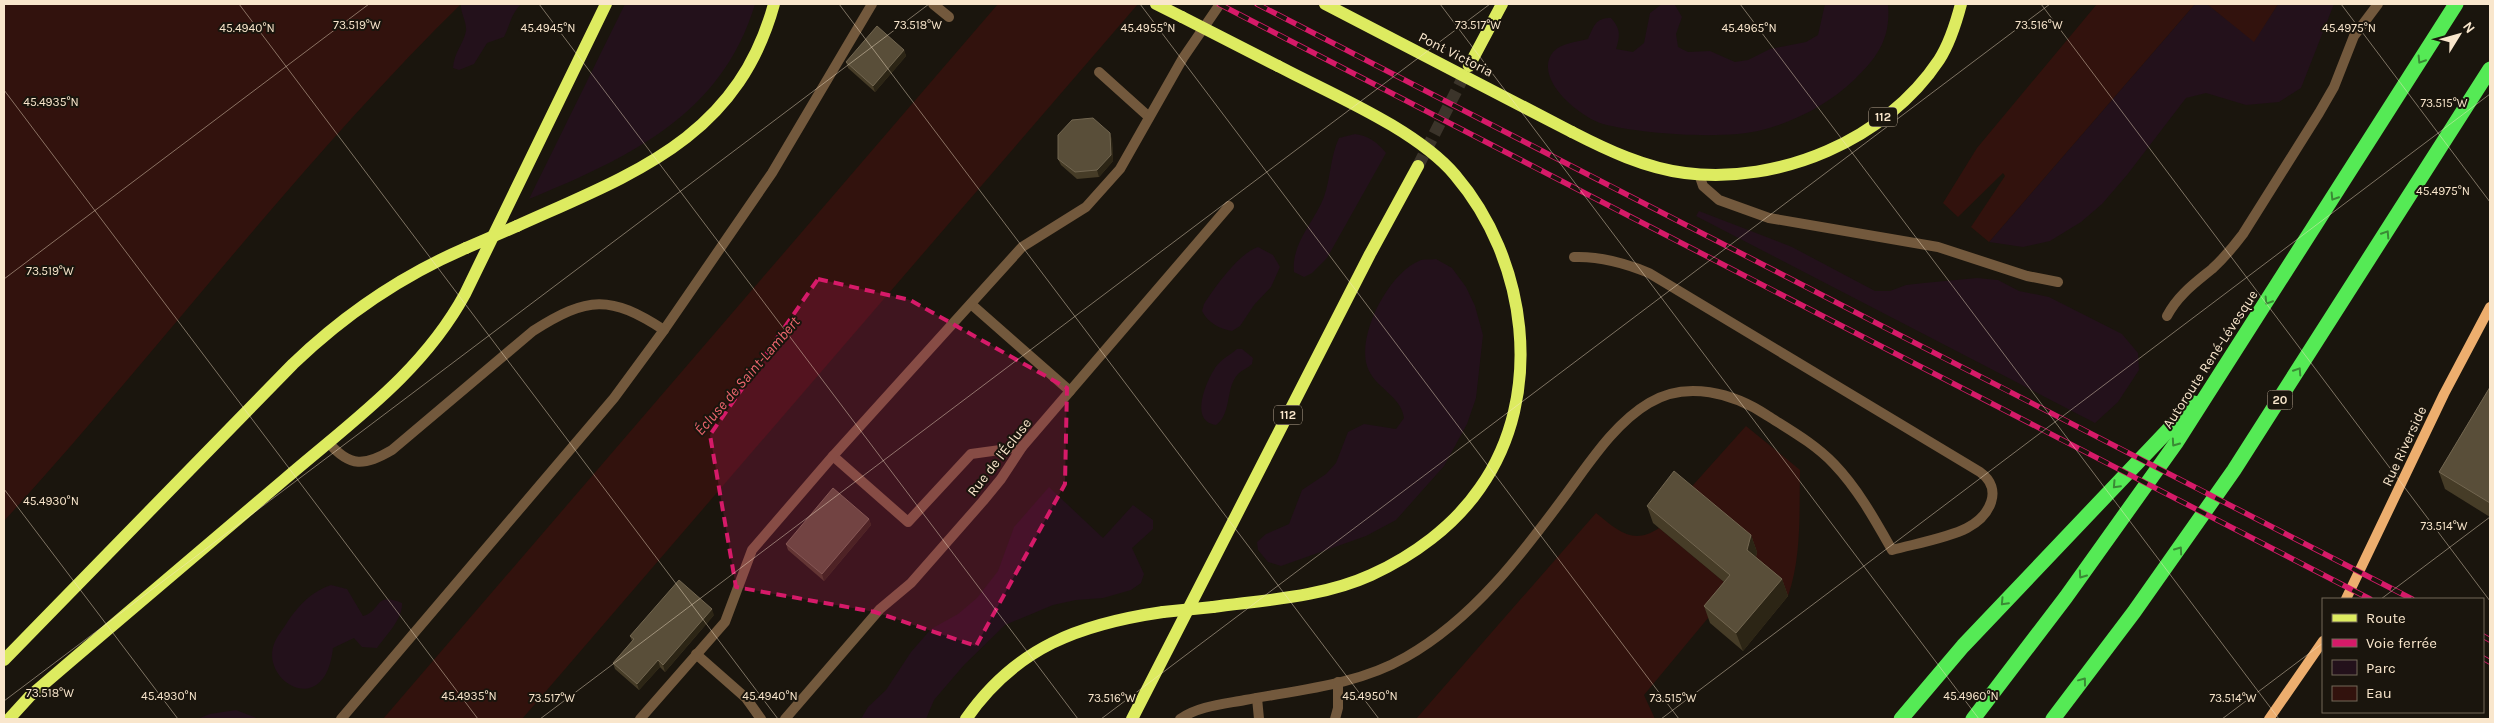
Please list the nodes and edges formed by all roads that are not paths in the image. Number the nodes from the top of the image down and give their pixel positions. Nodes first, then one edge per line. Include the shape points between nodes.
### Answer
1 (606, 4) edge
2 (774, 4) edge
3 (872, 4) edge
4 (933, 4) edge
5 (1156, 4) edge
6 (1220, 4) edge
7 (1325, 4) edge
8 (1502, 4) edge
9 (1961, 4) edge
10 (2378, 4) edge
11 (2456, 4) edge
12 (949, 17) dead end
13 (1469, 66) tunnel mouth
14 (2490, 69) edge
15 (1099, 72) dead end
16 (1149, 117) junction
17 (1418, 166) tunnel mouth
18 (1699, 174) junction
19 (1230, 206) dead end
20 (1574, 256) dead end
21 (2058, 282) dead end
22 (971, 304) junction
23 (2490, 307) edge
24 (2167, 316) dead end
25 (664, 330) junction
26 (2222, 373) junction
27 (1070, 391) junction
28 (328, 442) junction
29 (1022, 447) junction
30 (833, 456) junction
31 (2346, 598) edge
32 (2322, 642) edge
33 (696, 654) junction
34 (4, 660) edge
35 (1338, 682) junction
36 (1257, 698) junction
37 (9, 719) edge
38 (341, 719) edge
39 (640, 719) edge
40 (761, 719) edge
41 (785, 719) edge
42 (966, 719) edge
43 (1132, 719) edge
44 (1180, 719) edge
45 (1258, 719) edge
46 (1335, 719) edge
47 (1902, 719) edge
48 (1973, 719) edge
49 (2053, 719) edge
50 (2269, 719) edge

1 - 28 main road via 465,294 446,325 408,373
2 - 34 main road, bridge via 760,43 734,90 697,130 637,171 399,282 332,328
3 - 25 lane via 772,173
4 - 12 lane
5 - 42 main road, bridge via 1411,137 1455,175 1483,215 1515,292 1520,368 1511,420 1493,468 1465,508 1412,553 1372,575 1301,595 1163,612 1094,626 1026,657 995,683
6 - 16 lane via 1183,58
7 - 18 main road, Pont Victoria / 112, bridge via 1610,150 1647,164
8 - 13 main road
9 - 18 main road, 112 via 1948,43 1931,71 1901,102 1869,127 1822,153 1791,165 1755,173
10 - 24 lane via 2354,36 2337,81 2243,234 2229,252 2185,291
11 -> 26 highway, Autoroute René-Lévesque
49 -> 14 highway, 20 via 2134,612 2234,470
15 - 16 lane
16 - 22 lane via 1120,169 1086,207 1022,247
17 - 43 main road, 112
18 - 21 lane via 1703,186 1718,200 1769,218 1938,247 2027,276
19 - 27 lane, Rue de l'Écluse
20 - 35 lane via 1604,258 1649,273 1980,472 1993,487 1993,498 1987,511 1967,528 1892,550 1848,480 1832,462 1797,434 1746,403 1717,393 1678,392 1662,396 1619,428 1522,552 1454,624 1382,670
22 - 27 lane
22 - 30 lane
23 - 31 street, Rue Riverside via 2444,394
25 - 28 lane via 638,313 610,303 574,309 533,331 392,450 373,461 347,460
25 - 38 lane via 614,398
26 -> 47 highway via 1963,646
26 -> 48 highway, Autoroute René-Lévesque via 2066,597
27 - 29 lane, Rue de l'Écluse
28 - 37 main road via 30,696
29 - 30 lane via 971,454 908,522
29 - 41 lane, Rue de l'Écluse via 983,502 911,583 880,610
30 - 33 lane via 752,550 725,622
32 - 50 street
33 - 39 lane
33 - 40 lane via 746,698
35 - 36 lane
35 - 46 lane
36 - 44 lane via 1206,708
36 - 45 lane

